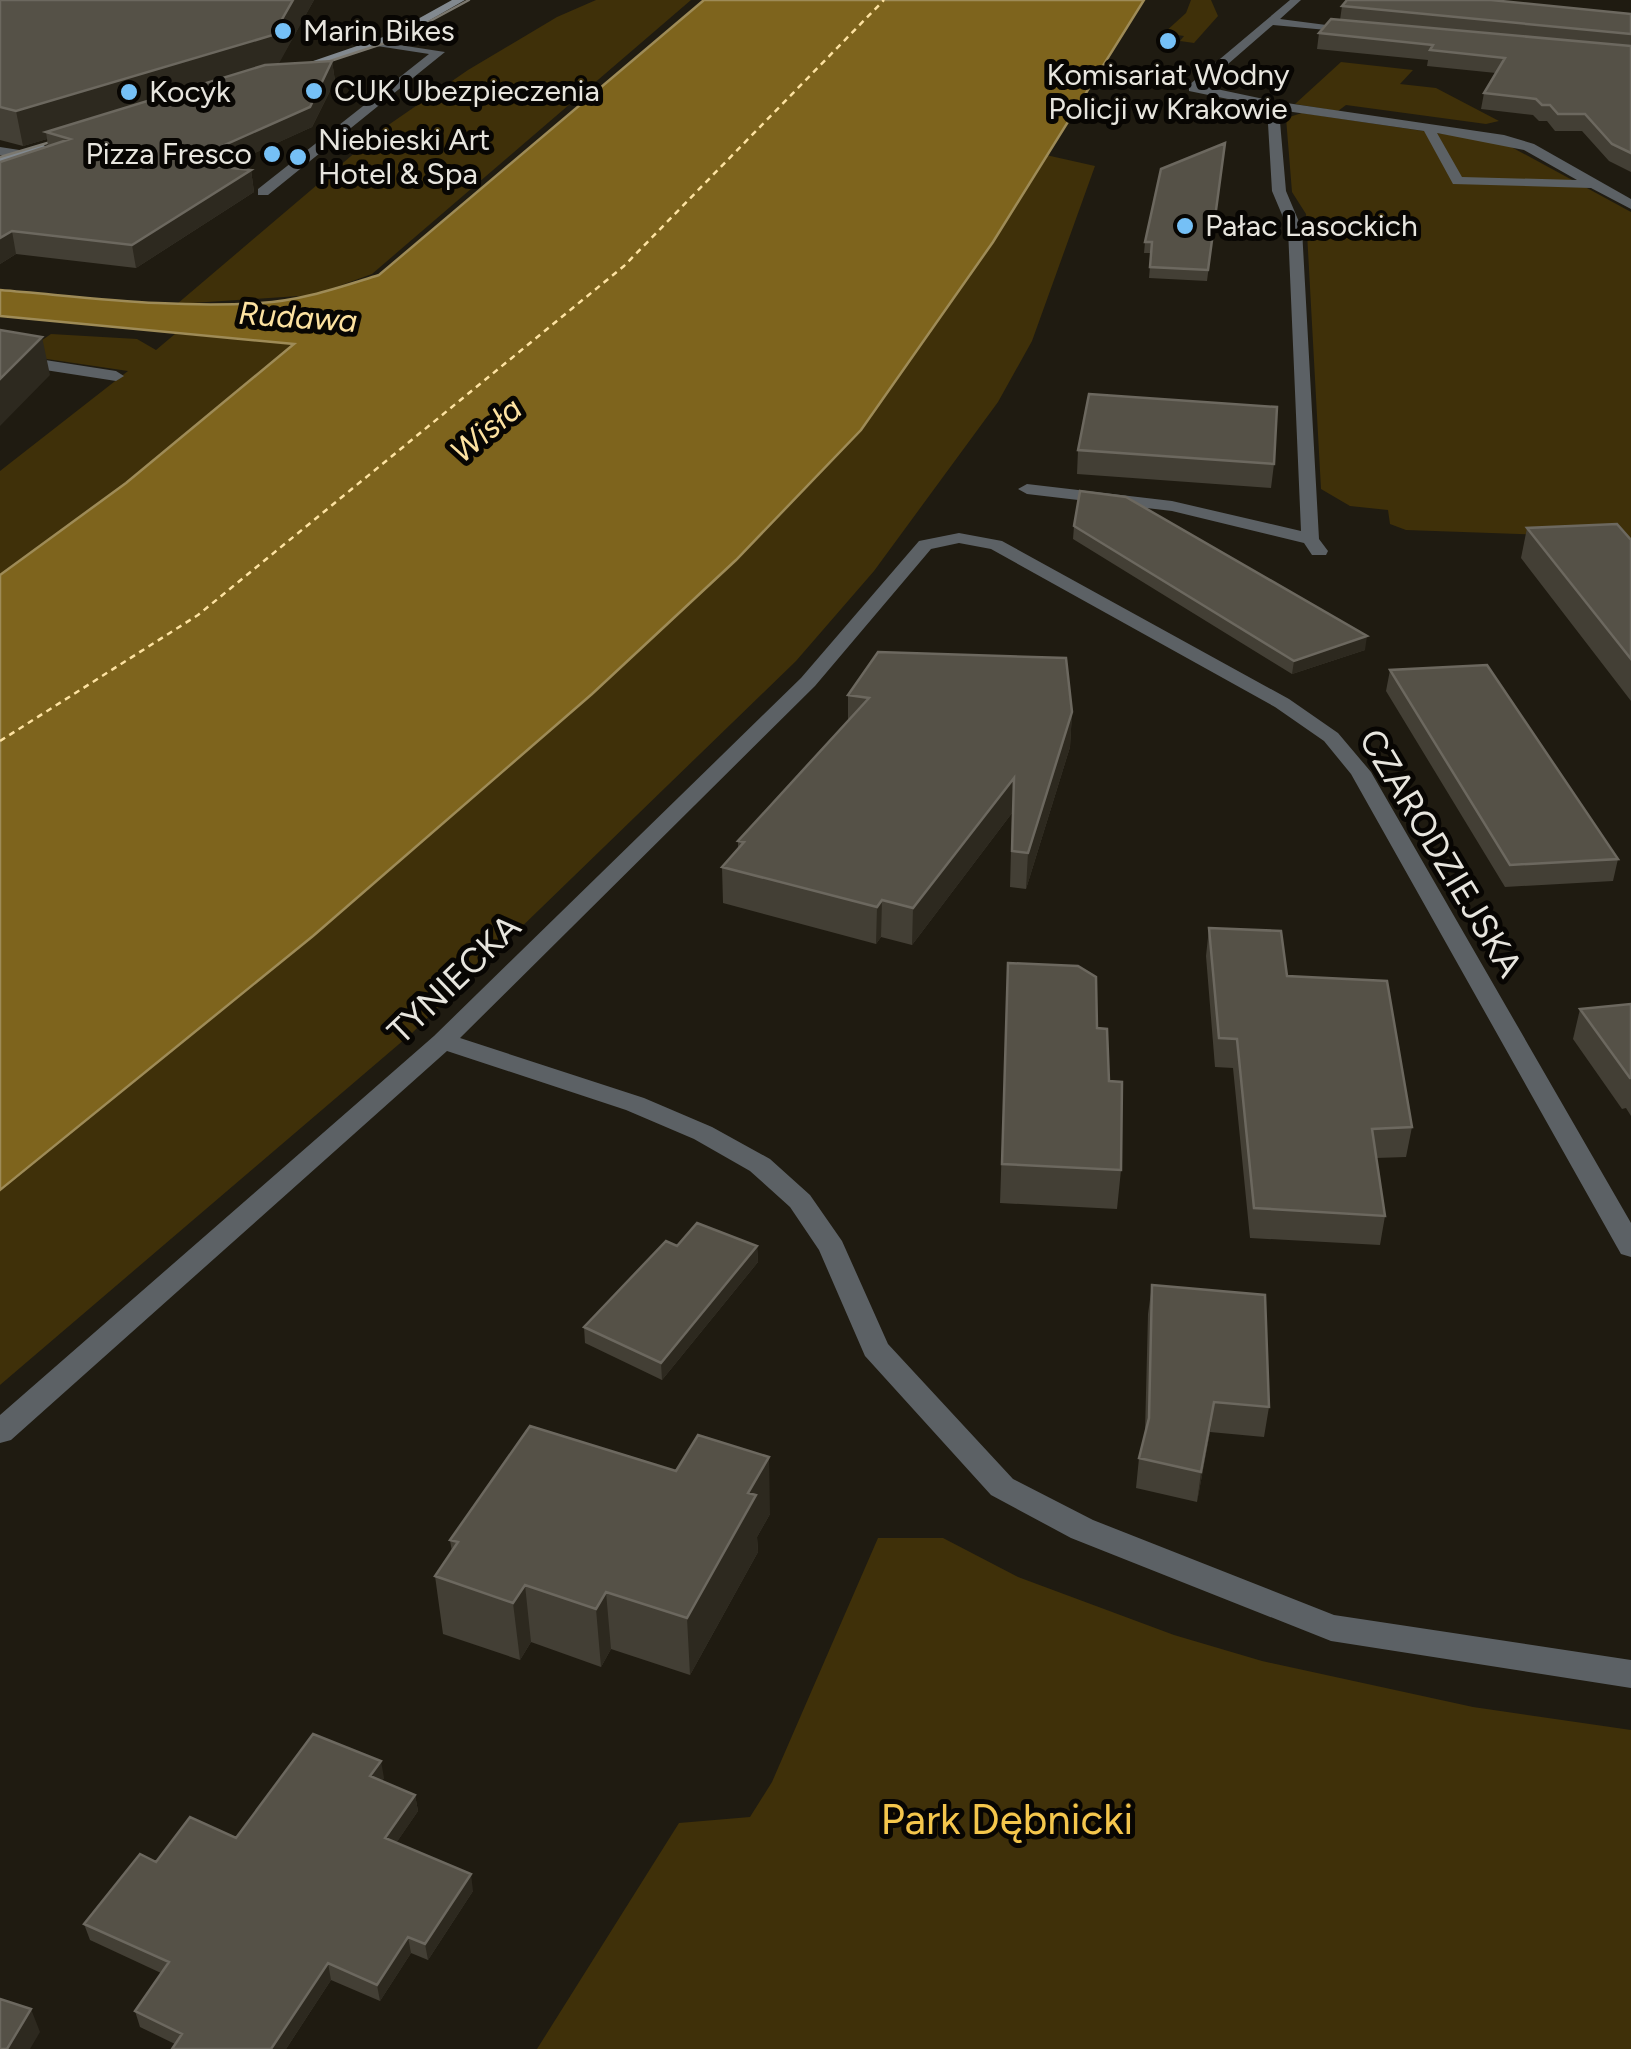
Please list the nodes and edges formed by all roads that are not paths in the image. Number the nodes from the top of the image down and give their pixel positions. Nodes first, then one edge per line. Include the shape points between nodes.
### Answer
1 (460, 0) edge
2 (1296, 0) edge
3 (1274, 22) junction
4 (1373, 32) edge
5 (377, 44) junction
6 (282, 74) edge
7 (1273, 105) junction
8 (1428, 127) junction
9 (55, 144) edge
10 (0, 150) edge
11 (21, 154) junction
12 (0, 160) edge
13 (1598, 184) junction
14 (263, 192) dead end
15 (1631, 205) edge
16 (0, 342) edge
17 (0, 358) edge
18 (116, 376) dead end
19 (1027, 489) dead end
20 (924, 546) joint
21 (444, 1041) junction
22 (1631, 1247) edge
23 (0, 1432) edge
24 (1631, 1674) edge

1 - 5 street
2 - 3 street
3 - 4 street
3 - 7 street via 1194,88
5 - 6 street
5 - 14 street via 439,52
7 - 8 street
7 - 19 street via 1279,191 1295,229 1314,545 1172,506
8 - 13 street via 1529,147
8 - 13 street via 1458,181
9 - 11 street
10 - 11 street
11 - 12 street
13 - 15 street
16 - 17 street via 14,343
17 - 18 street
20 - 21 street, TYNIECKA via 808,682
20 - 22 street, CZARODZIEJSKA via 958,538 996,545 1282,703 1331,737 1360,772
21 - 23 street, TYNIECKA
21 - 24 street via 635,1104 760,1164 800,1201 832,1248 874,1349 1002,1487 1082,1529 1331,1628

